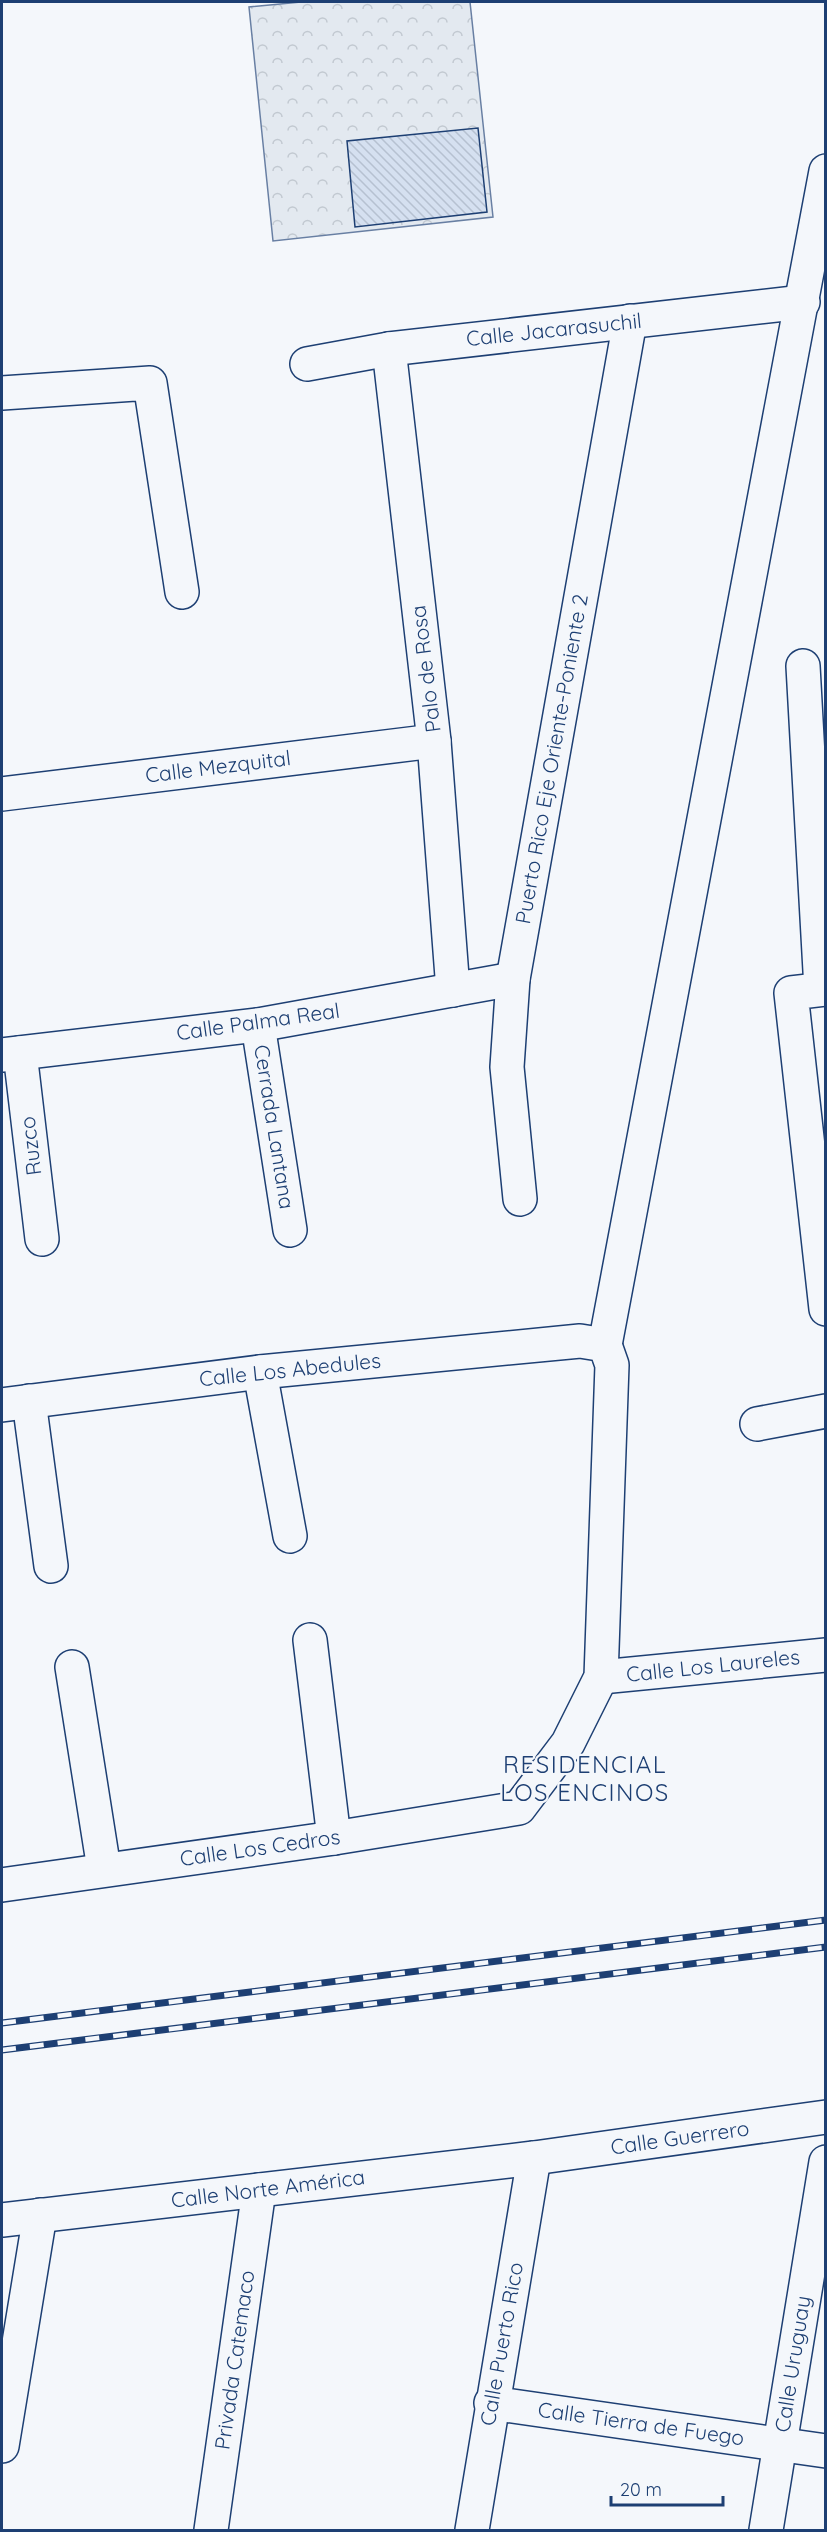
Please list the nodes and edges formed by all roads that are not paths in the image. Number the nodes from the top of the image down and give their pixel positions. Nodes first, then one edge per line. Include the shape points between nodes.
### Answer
1 (825, 171) edge
2 (803, 302) junction
3 (630, 321) junction
4 (389, 349) junction
5 (307, 364) dead end
6 (2, 393) edge
7 (182, 591) dead end
8 (803, 666) dead end
9 (434, 741) junction
10 (2, 794) edge
11 (513, 979) junction
12 (453, 990) junction
13 (812, 990) edge
14 (258, 1025) junction
15 (11, 1054) edge
16 (520, 1199) dead end
17 (290, 1230) dead end
18 (42, 1239) dead end
19 (825, 1309) edge
20 (592, 1343) junction
21 (260, 1372) junction
22 (15, 1403) edge
23 (825, 1411) edge
24 (757, 1424) dead end
25 (290, 1536) dead end
26 (51, 1566) dead end
27 (310, 1640) dead end
28 (825, 1655) edge
29 (72, 1667) dead end
30 (601, 1677) junction
31 (334, 1838) junction
32 (104, 1869) junction
33 (2, 1885) edge
34 (825, 2117) edge
35 (534, 2158) junction
36 (825, 2162) edge
37 (259, 2190) junction
38 (40, 2215) junction
39 (2, 2220) edge
40 (491, 2403) junction
41 (780, 2444) junction
42 (2, 2446) edge
43 (825, 2451) edge
44 (211, 2530) edge
45 (472, 2530) edge
46 (766, 2530) edge

1 - 2 street
2 - 3 street, Calle Jacarasuchil
2 - 20 street
3 - 4 street, Calle Jacarasuchil
3 - 11 street, Puerto Rico Eje Oriente-Poniente 2
4 - 5 street, Calle Jacarasuchil
4 - 9 street, Palo de Rosa
6 - 7 street via 150,383
8 - 13 street
9 - 10 street, Calle Mezquital
9 - 12 street, Palo de Rosa
11 - 12 street, Calle Palma Real
11 - 16 street, Puerto Rico Eje Oriente-Poniente 2 via 507,1067
12 - 14 street, Calle Palma Real
13 - 19 street
14 - 15 street, Calle Palma Real
14 - 17 street, Cerrada Lantana
15 - 18 street, Ruzco
20 - 21 street, Calle Los Abedules
20 - 30 street via 612,1365
21 - 22 street, Calle Los Abedules
21 - 25 street
22 - 26 street
23 - 24 street
27 - 31 street
28 - 30 street, Calle Los Laureles
29 - 32 street
30 - 31 street, Calle Los Cedros via 568,1743 519,1808
31 - 32 street, Calle Los Cedros
32 - 33 street, Calle Los Cedros
34 - 35 street, Calle Guerrero
35 - 37 street, Calle Norte América
35 - 40 street, Calle Puerto Rico
36 - 41 street, Calle Uruguay
37 - 38 street, Calle Norte América
37 - 44 street, Privada Catemaco
38 - 39 street, Calle Norte América
38 - 42 street
40 - 41 street, Calle Tierra de Fuego
40 - 45 street, Calle Puerto Rico
41 - 43 street, Calle Tierra de Fuego
41 - 46 street, Calle Uruguay

